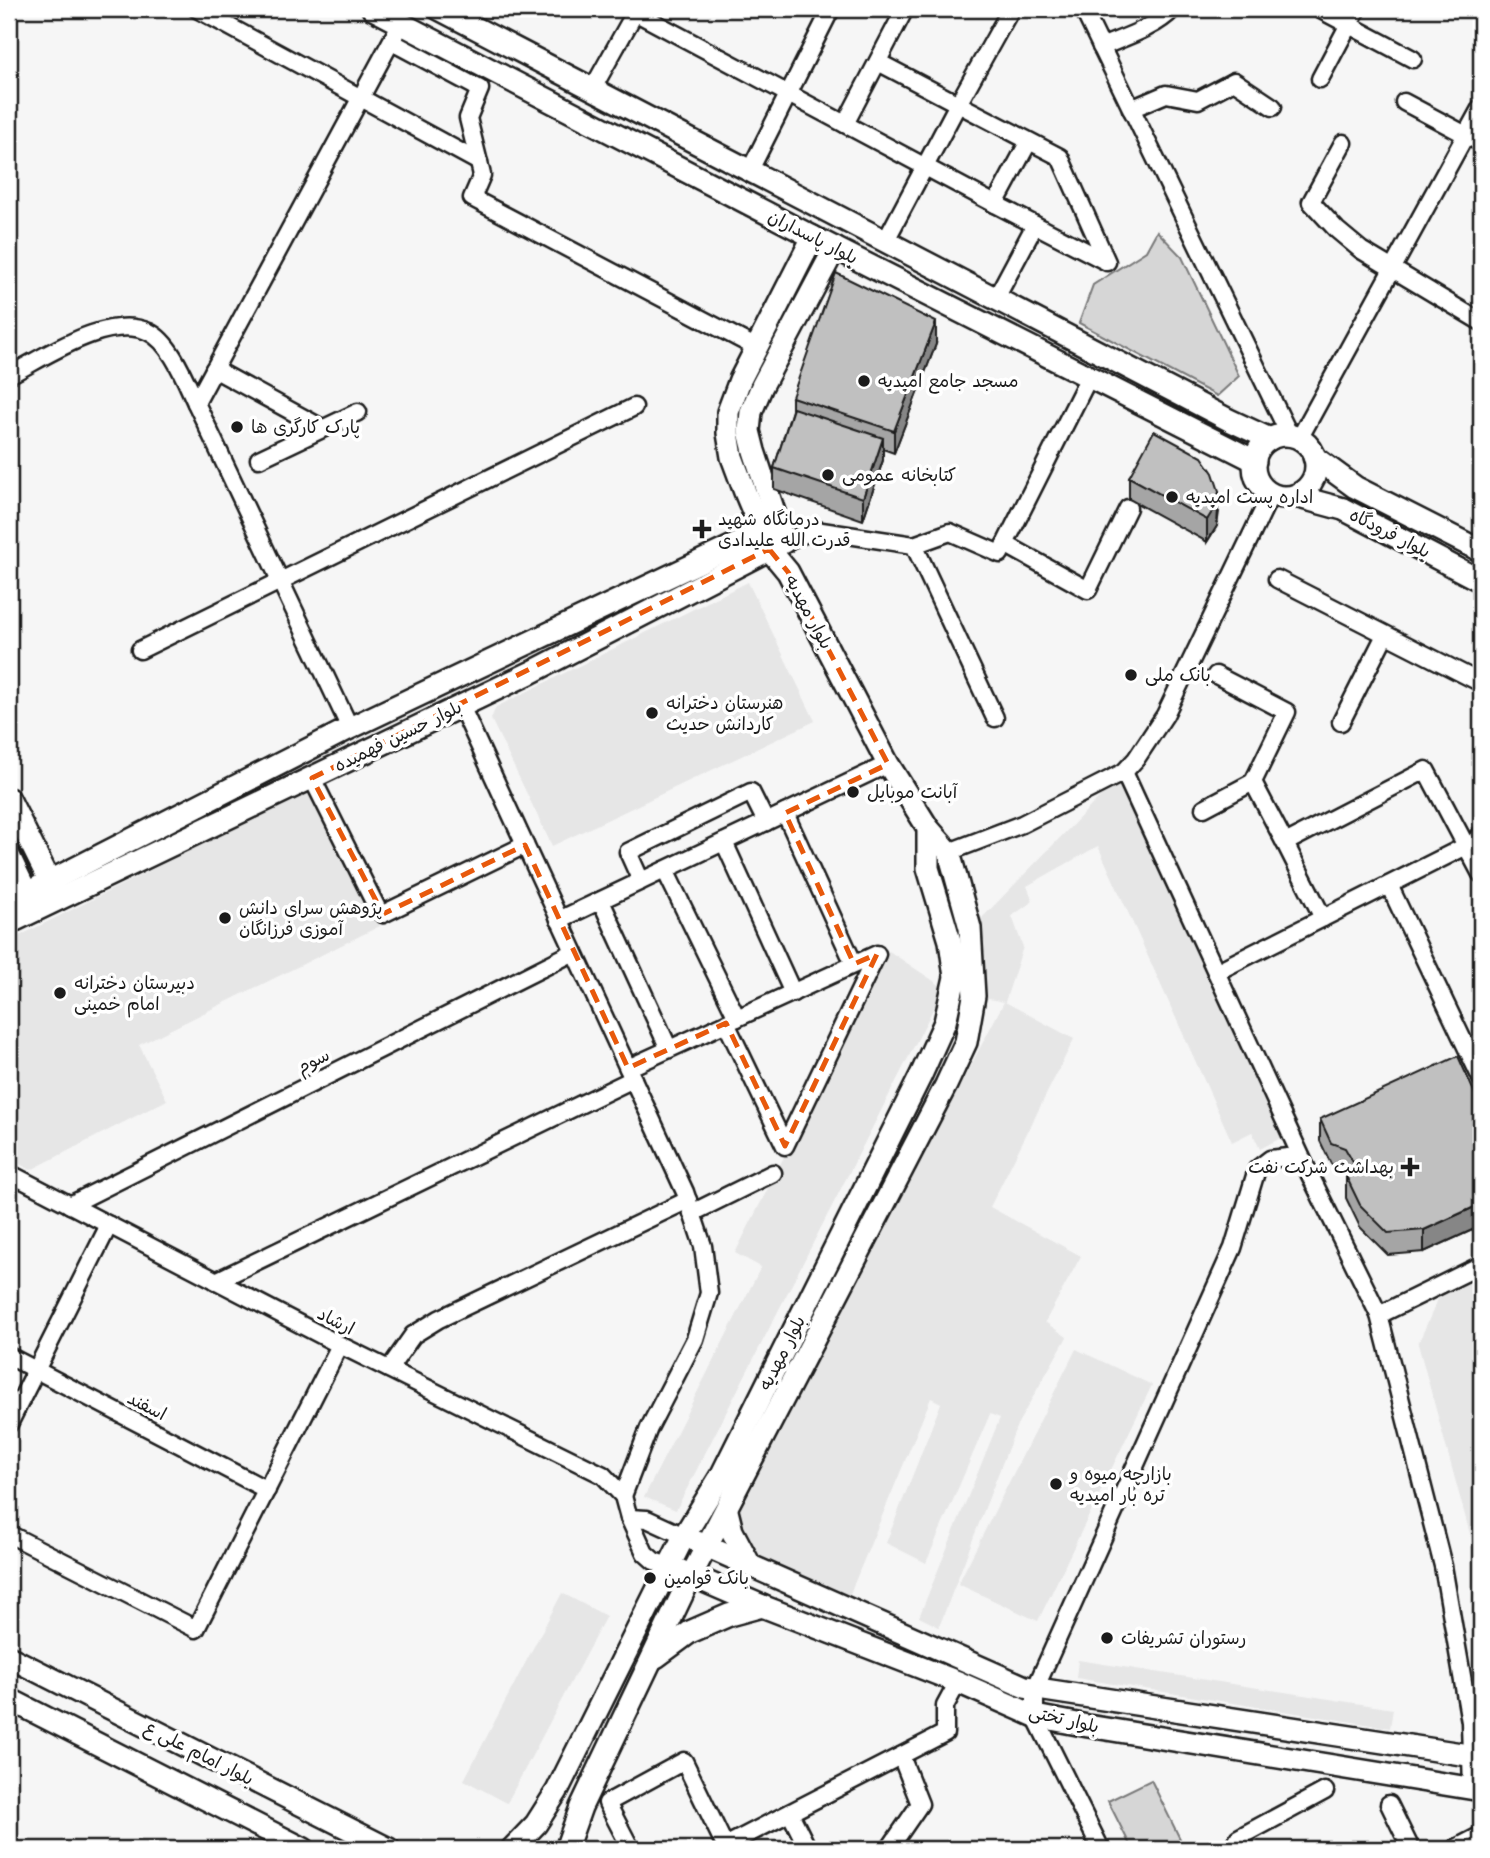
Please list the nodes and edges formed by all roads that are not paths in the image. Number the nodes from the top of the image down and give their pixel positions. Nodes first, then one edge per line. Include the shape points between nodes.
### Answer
1 (197, 9) edge
2 (373, 9) edge
3 (831, 9) edge
4 (905, 9) edge
5 (1011, 9) edge
6 (1083, 9) edge
7 (1173, 9) edge
8 (1319, 9) edge
9 (1357, 9) edge
10 (634, 10) edge
11 (447, 11) edge
12 (1348, 25) junction
13 (397, 33) junction
14 (1101, 47) junction
15 (1413, 59) dead end
16 (878, 62) junction
17 (1320, 79) dead end
18 (593, 88) junction
19 (788, 93) junction
20 (362, 97) junction
21 (1404, 102) dead end
22 (958, 104) junction
23 (1273, 107) dead end
24 (1481, 107) edge
25 (1131, 109) junction
26 (845, 124) junction
27 (1466, 135) junction
28 (1029, 141) junction
29 (1343, 143) dead end
30 (1481, 143) edge
31 (479, 162) junction
32 (925, 167) junction
33 (750, 170) junction
34 (995, 204) junction
35 (1035, 225) junction
36 (813, 237) junction
37 (886, 240) junction
38 (835, 248) junction
39 (1392, 270) junction
40 (996, 298) junction
41 (1481, 322) edge
42 (757, 348) junction
43 (214, 369) junction
44 (9, 375) edge
45 (1089, 377) junction
46 (196, 402) junction
47 (634, 407) dead end
48 (358, 412) dead end
49 (322, 428) junction
50 (1286, 438) junction
51 (1314, 457) junction
52 (259, 459) dead end
53 (1255, 461) junction
54 (1271, 494) junction
55 (1295, 496) junction
56 (1128, 508) dead end
57 (773, 538) junction
58 (1005, 544) junction
59 (914, 545) junction
60 (1481, 551) edge
61 (1277, 579) dead end
62 (281, 581) junction
63 (1481, 581) edge
64 (1385, 635) junction
65 (139, 650) dead end
66 (1216, 675) dead end
67 (1481, 683) edge
68 (461, 706) junction
69 (995, 718) dead end
70 (1341, 722) dead end
71 (350, 728) junction
72 (888, 764) junction
73 (1124, 772) junction
74 (312, 778) junction
75 (1253, 782) junction
76 (9, 799) edge
77 (1204, 808) dead end
78 (785, 813) junction
79 (766, 822) junction
80 (928, 828) junction
81 (1477, 841) edge
82 (724, 842) junction
83 (1285, 843) junction
84 (525, 845) junction
85 (949, 852) junction
86 (9, 856) edge
87 (665, 870) junction
88 (1481, 874) edge
89 (641, 881) junction
90 (1389, 885) junction
91 (54, 890) junction
92 (601, 901) junction
93 (24, 902) edge
94 (1323, 918) junction
95 (559, 920) junction
96 (9, 923) edge
97 (574, 952) junction
98 (854, 964) junction
99 (1216, 972) junction
100 (793, 993) junction
101 (731, 1021) junction
102 (669, 1049) junction
103 (630, 1074) junction
104 (1481, 1078) edge
105 (1290, 1133) junction
106 (1270, 1159) junction
107 (1306, 1165) junction
108 (9, 1173) edge
109 (773, 1173) dead end
110 (70, 1205) junction
111 (690, 1207) junction
112 (109, 1225) junction
113 (1481, 1265) edge
114 (216, 1281) junction
115 (1379, 1315) junction
116 (340, 1345) junction
117 (9, 1356) edge
118 (390, 1369) junction
119 (36, 1370) junction
120 (9, 1424) edge
121 (267, 1489) junction
122 (623, 1496) junction
123 (727, 1511) junction
124 (629, 1518) junction
125 (9, 1534) edge
126 (684, 1536) junction
127 (707, 1548) junction
128 (669, 1566) junction
129 (751, 1567) junction
130 (691, 1576) junction
131 (762, 1606) junction
132 (9, 1657) edge
133 (652, 1661) junction
134 (958, 1682) junction
135 (1035, 1689) junction
136 (9, 1699) edge
137 (1035, 1716) junction
138 (901, 1756) junction
139 (1477, 1756) edge
140 (1476, 1790) edge
141 (1325, 1791) dead end
142 (1389, 1804) dead end
143 (790, 1812) junction
144 (1481, 1835) edge
145 (304, 1849) edge
146 (389, 1849) edge
147 (512, 1849) edge
148 (566, 1849) edge
149 (631, 1849) edge
150 (808, 1849) edge
151 (889, 1849) edge
152 (1101, 1849) edge
153 (1244, 1849) edge
154 (1411, 1849) edge
155 (1454, 1849) edge

1 - 20 street
2 - 13 street, بلوار پاسداران
3 - 19 street
4 - 16 street
5 - 22 street
6 - 14 street
7 - 14 street
8 - 12 street
9 - 12 street
10 - 18 street
10 - 19 street
11 - 18 street, بلوار پاسداران
12 - 15 street
12 - 17 street
13 - 20 street
13 - 31 street via 480,89 468,118
13 - 36 street, بلوار پاسداران
14 - 25 street
16 - 22 street
16 - 26 street
18 - 33 street, بلوار پاسداران
19 - 26 street
19 - 33 street
20 - 31 street
20 - 43 street
21 - 27 street
22 - 28 street
22 - 32 street
23 - 25 street via 1234,81 1198,100 1166,94
24 - 27 street
25 - 50 street
26 - 32 street
27 - 30 street
27 - 39 street
28 - 34 street
28 - 35 street via 1060,157 1107,262
29 - 39 street via 1311,202 1337,230
31 - 42 street via 482,175 472,198
32 - 34 street
32 - 37 street
33 - 37 street, بلوار پاسداران
34 - 35 street
35 - 40 street
36 - 38 street, بلوار پاسداران
36 - 42 street, بلوار مهدیه
37 - 40 street, بلوار پاسداران
38 - 45 street, بلوار پاسداران
38 - 57 street, بلوار مهدیه via 751,412 749,431
39 - 41 street
39 - 50 street
40 - 50 street, بلوار پاسداران via 1229,420
42 - 57 street, بلوار مهدیه via 728,412 727,433 732,457
43 - 46 street
43 - 49 street
44 - 46 street via 98,330 123,327 149,332 163,343
45 - 53 street, بلوار پاسداران
45 - 58 street
46 - 62 street
47 - 62 street
48 - 49 street
49 - 52 street
50 - 51 street via 1306,443
50 - 53 street via 1258,452
51 - 55 street via 1310,484
51 - 60 street, بلوار فرودگاه via 1355,487
53 - 54 street via 1258,480
54 - 55 street
54 - 73 street via 1166,715
55 - 63 street, بلوار فرودگاه via 1343,509
56 - 58 street via 1088,590
57 - 59 street via 815,530
57 - 68 street, بلوار حسین فهمیده via 530,673
57 - 71 street, بلوار حسین فهمیده via 712,555
57 - 72 street, بلوار مهدیه
58 - 59 street via 1000,554 950,531
59 - 69 street
61 - 64 street
62 - 65 street
62 - 71 street
64 - 67 street
64 - 70 street
66 - 75 street via 1287,712
68 - 74 street, بلوار حسین فهمیده
68 - 84 street
71 - 91 street, بلوار حسین فهمیده
72 - 78 street
72 - 80 street, بلوار مهدیه
73 - 85 street via 1022,824
73 - 99 street
74 - 84 street via 383,914
74 - 91 street, بلوار حسین فهمیده
75 - 77 street
75 - 83 street
76 - 91 street
78 - 79 street
78 - 98 street
79 - 82 street
79 - 89 street via 751,792 628,852
80 - 85 street, بلوار مهدیه
80 - 126 street, بلوار مهدیه via 928,868 950,941 955,977 945,1022 722,1474
81 - 83 street via 1426,770
81 - 88 street
81 - 90 street
82 - 87 street
82 - 100 street
83 - 94 street
84 - 95 street
85 - 123 street, بلوار مهدیه via 973,958 974,996 966,1042
86 - 93 street
87 - 89 street
87 - 101 street
89 - 92 street
90 - 94 street
90 - 104 street
91 - 93 street, بلوار حسین فهمیده
92 - 95 street
92 - 102 street
93 - 96 street, بلوار حسین فهمیده
94 - 99 street
95 - 97 street
97 - 103 street
97 - 110 street, سوم
98 - 100 street
98 - 101 street via 877,954 785,1146
99 - 105 street
100 - 101 street
101 - 102 street
102 - 103 street
103 - 111 street
103 - 114 street
105 - 106 street
105 - 107 street
106 - 107 street via 1289,1157
106 - 135 street via 1257,1169 1233,1248
107 - 115 street
108 - 110 street, ارشاد
109 - 111 street
110 - 112 street, ارشاد
111 - 118 street via 439,1319 413,1335
111 - 122 street via 703,1246 709,1293 695,1339 649,1428
112 - 114 street, ارشاد
112 - 119 street
113 - 115 street
114 - 116 street, ارشاد
115 - 139 street via 1443,1566
116 - 118 street, ارشاد
116 - 121 street
117 - 119 street, اسفند
118 - 122 street, ارشاد via 603,1475
119 - 120 street
119 - 121 street, اسفند
121 - 125 street via 196,1629
122 - 124 street
123 - 127 street, بلوار مهدیه
123 - 129 street
124 - 126 street via 647,1518
124 - 128 street via 645,1553
126 - 127 street, بلوار تختی
126 - 128 street, بلوار مهدیه
127 - 129 street, بلوار تختی
127 - 130 street, بلوار مهدیه
128 - 130 street, بلوار تختی
128 - 147 street, بلوار مهدیه via 557,1791 536,1824
129 - 135 street, بلوار تختی
130 - 131 street, بلوار تختی
130 - 133 street, بلوار مهدیه
131 - 133 street via 690,1632
131 - 134 street, بلوار تختی
132 - 146 street, بلوار امام علی ع
133 - 148 street, بلوار مهدیه via 581,1807
134 - 137 street, بلوار تختی
134 - 138 street via 945,1706 945,1733
135 - 137 street
135 - 139 street, بلوار تختی
136 - 145 street
137 - 140 street, بلوار تختی
137 - 152 street
138 - 143 street
138 - 151 street via 920,1804
139 - 140 street
141 - 153 street via 1238,1838
142 - 154 street
143 - 149 street via 725,1846 684,1761 607,1802
143 - 150 street
144 - 155 street

